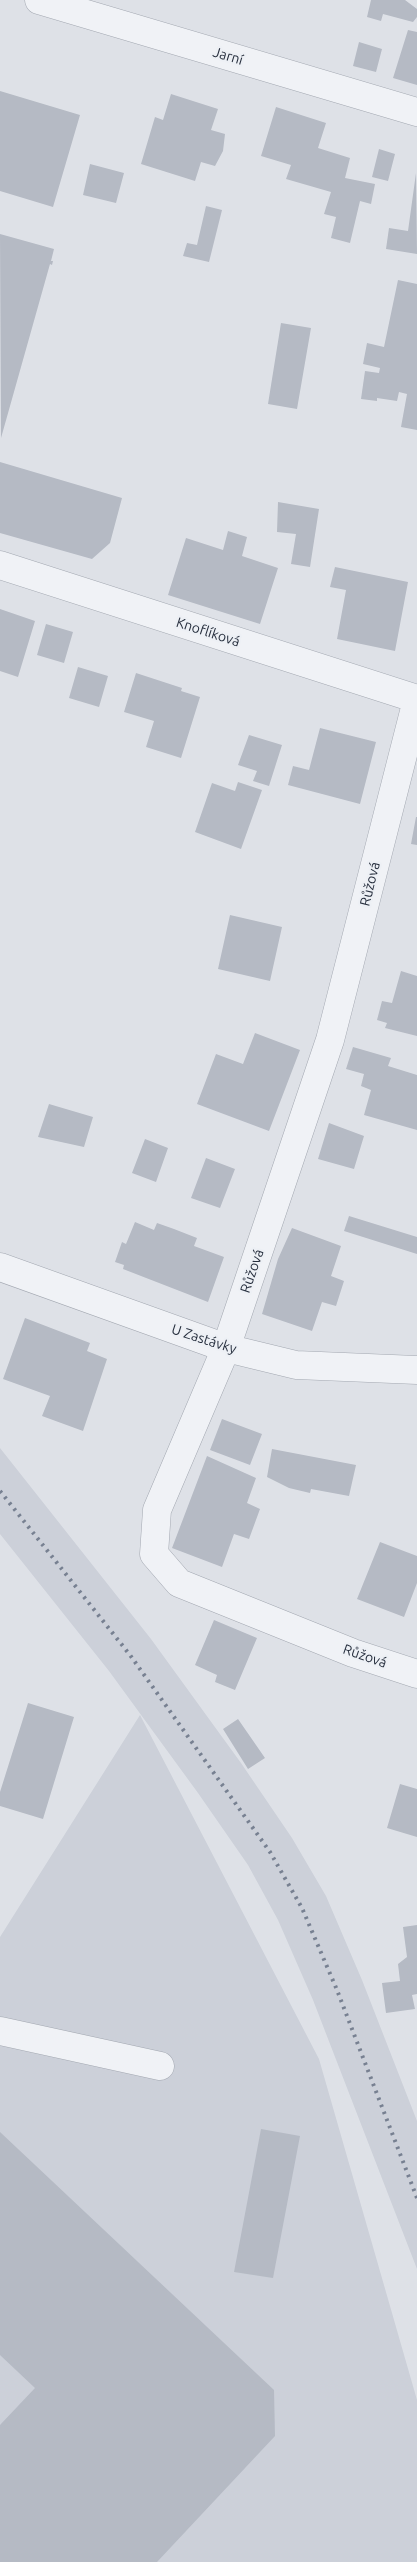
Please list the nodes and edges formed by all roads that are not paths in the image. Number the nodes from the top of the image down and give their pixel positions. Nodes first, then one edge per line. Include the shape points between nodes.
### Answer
1 (38, 0) edge
2 (417, 112) edge
3 (0, 565) edge
4 (417, 700) edge
5 (0, 1267) edge
6 (226, 1348) junction
7 (417, 1370) edge
8 (417, 1674) edge
9 (0, 2031) edge
10 (160, 2066) dead end

1 - 2 street, Jarní
3 - 4 street, Knoflíková
4 - 6 street, Růžová via 330,1040
5 - 6 street, U Zastávky
6 - 7 street, U Zastávky via 296,1365
6 - 8 street, Růžová via 157,1510 154,1554 179,1583 353,1653
9 - 10 street

